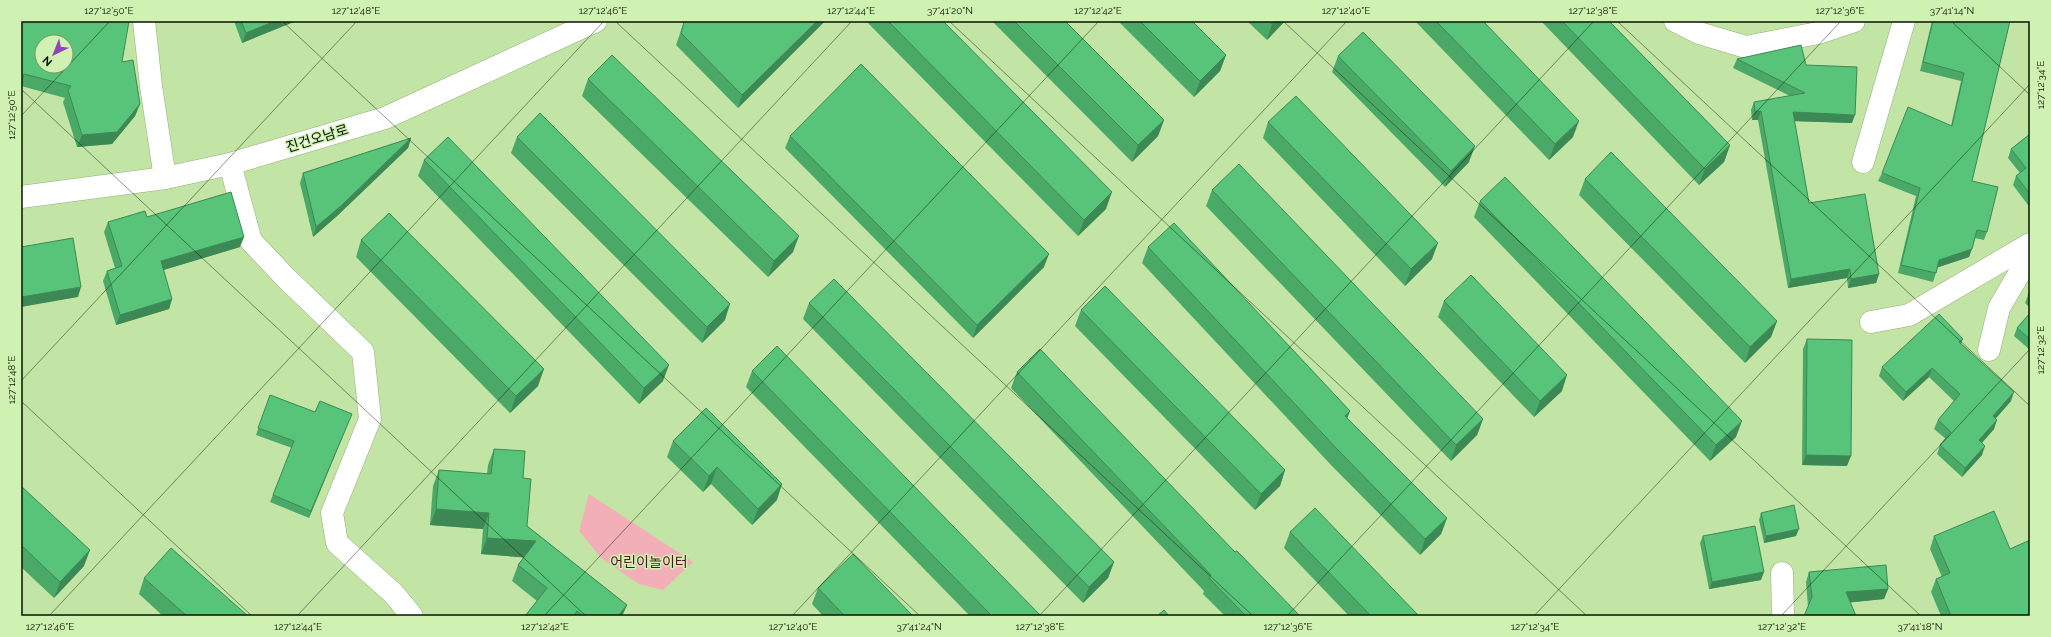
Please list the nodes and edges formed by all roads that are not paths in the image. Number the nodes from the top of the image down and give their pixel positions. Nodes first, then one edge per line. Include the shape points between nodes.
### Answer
1 (144, 21) edge
2 (596, 21) edge
3 (1675, 21) edge
4 (1854, 21) edge
5 (1904, 21) edge
6 (1863, 162) dead end
7 (230, 164) junction
8 (165, 178) junction
9 (21, 197) edge
10 (2030, 244) edge
11 (2030, 255) edge
12 (1871, 322) dead end
13 (1989, 350) dead end
14 (1782, 573) dead end
15 (412, 616) edge
16 (1783, 616) edge

1 - 8 street
2 - 7 street, 진건오남로 via 385,118
3 - 4 street via 1699,33 1746,47 1818,33
5 - 6 street
7 - 8 street, 진건오남로
7 - 15 street via 251,241 363,352 370,419 332,513 334,528 337,543 394,594
8 - 9 street, 진건오남로
10 - 12 street via 1909,315
11 - 13 street via 1999,308
14 - 16 street

